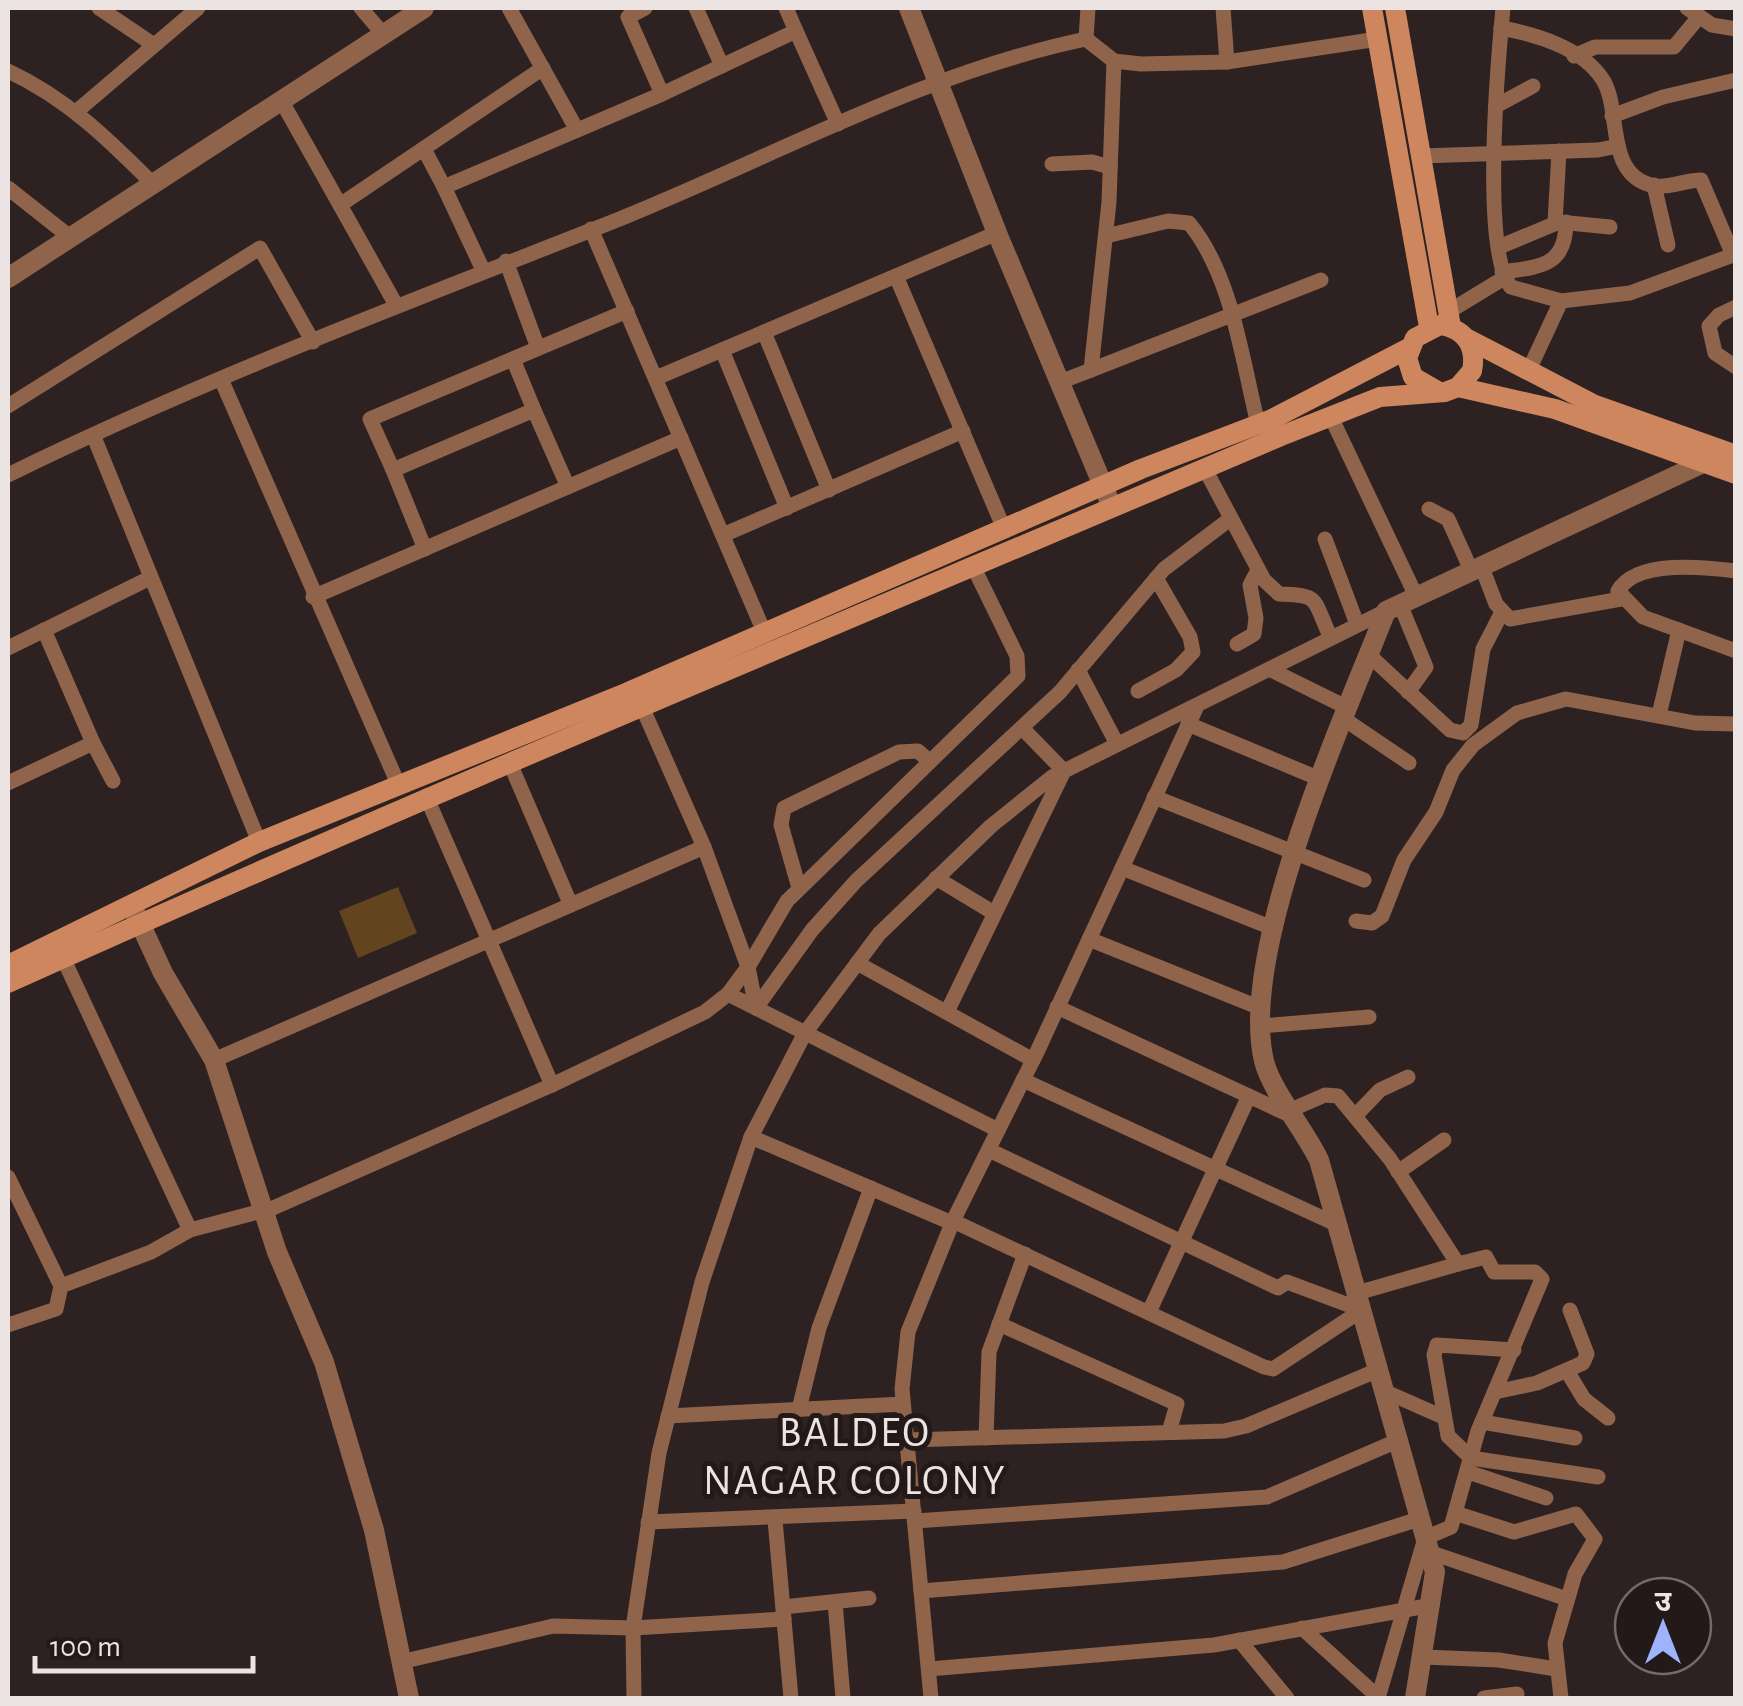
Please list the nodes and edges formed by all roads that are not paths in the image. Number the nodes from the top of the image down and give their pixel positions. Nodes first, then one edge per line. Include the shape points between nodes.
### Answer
1 (99, 8) edge
2 (198, 8) edge
3 (360, 8) edge
4 (424, 8) edge
5 (510, 8) edge
6 (645, 8) edge
7 (696, 8) edge
8 (786, 8) edge
9 (909, 8) edge
10 (1088, 8) edge
11 (1224, 8) edge
12 (1372, 8) edge
13 (1395, 8) edge
14 (1503, 8) edge
15 (626, 12) edge
16 (1692, 13) edge
17 (1501, 28) junction
18 (1736, 28) edge
19 (796, 31) junction
20 (383, 34) junction
21 (1086, 39) junction
22 (1378, 39) junction
23 (154, 45) junction
24 (1574, 56) junction
25 (1114, 61) junction
26 (1227, 62) junction
27 (722, 66) junction
28 (543, 68) junction
29 (8, 71) edge
30 (1736, 80) edge
31 (938, 83) junction
32 (1533, 86) dead end
33 (662, 94) junction
34 (282, 100) junction
35 (1496, 106) junction
36 (77, 111) junction
37 (1612, 116) junction
38 (838, 124) junction
39 (577, 130) junction
40 (1618, 146) junction
41 (424, 149) junction
42 (1559, 150) junction
43 (1494, 152) junction
44 (1421, 156) junction
45 (1052, 164) dead end
46 (1110, 168) junction
47 (152, 183) junction
48 (1654, 185) junction
49 (444, 186) junction
50 (8, 188) edge
51 (340, 205) junction
52 (1560, 222) junction
53 (1610, 227) dead end
54 (591, 229) junction
55 (997, 233) junction
56 (1106, 236) junction
57 (70, 237) junction
58 (1668, 245) dead end
59 (1499, 247) junction
60 (1734, 254) edge
61 (506, 261) junction
62 (483, 270) junction
63 (896, 276) junction
64 (1503, 276) junction
65 (8, 278) edge
66 (1321, 280) dead end
67 (1561, 302) junction
68 (396, 305) junction
69 (1736, 307) edge
70 (627, 310) junction
71 (1231, 316) junction
72 (1449, 326) junction
73 (764, 332) junction
74 (312, 342) junction
75 (538, 348) junction
76 (1409, 348) junction
77 (722, 350) junction
78 (513, 359) junction
79 (1736, 367) edge
80 (1091, 370) junction
81 (1528, 372) junction
82 (656, 378) junction
83 (221, 379) junction
84 (1060, 382) junction
85 (1448, 390) junction
86 (8, 406) edge
87 (534, 410) junction
88 (1331, 416) junction
89 (1258, 424) junction
90 (963, 432) junction
91 (94, 437) junction
92 (681, 438) junction
93 (8, 453) edge
94 (1736, 455) edge
95 (1703, 463) junction
96 (1205, 469) junction
97 (392, 470) junction
98 (12, 473) edge
99 (1736, 474) edge
100 (1104, 486) junction
101 (568, 487) junction
102 (829, 490) junction
103 (787, 508) junction
104 (1112, 508) junction
105 (1429, 509) dead end
106 (1230, 520) junction
107 (1006, 531) junction
108 (723, 535) junction
109 (1326, 539) dead end
110 (425, 549) junction
111 (973, 566) junction
112 (1476, 567) junction
113 (1258, 570) junction
114 (1736, 571) edge
115 (150, 578) junction
116 (1156, 578) junction
117 (314, 597) junction
118 (1622, 599) junction
119 (1401, 604) junction
120 (1501, 614) junction
121 (1358, 624) junction
122 (44, 630) junction
123 (1679, 630) junction
124 (765, 634) junction
125 (1331, 638) junction
126 (1238, 644) dead end
127 (8, 648) edge
128 (1736, 650) edge
129 (1369, 656) junction
130 (1078, 670) junction
131 (1271, 670) junction
132 (1138, 691) dead end
133 (1408, 692) junction
134 (643, 709) junction
135 (1346, 714) junction
136 (1192, 716) junction
137 (1659, 716) junction
138 (1736, 724) edge
139 (1022, 729) junction
140 (94, 742) junction
141 (1118, 744) junction
142 (928, 760) junction
143 (508, 761) junction
144 (1409, 763) dead end
145 (1064, 771) junction
146 (1320, 779) junction
147 (113, 781) dead end
148 (8, 783) edge
149 (398, 786) junction
150 (426, 796) junction
151 (1154, 798) junction
152 (259, 842) junction
153 (704, 847) junction
154 (1295, 854) junction
155 (1122, 868) junction
156 (936, 878) junction
157 (1364, 880) dead end
158 (799, 888) junction
159 (570, 904) junction
160 (994, 913) junction
161 (136, 914) junction
162 (1356, 921) dead end
163 (1275, 929) junction
164 (1089, 939) junction
165 (488, 940) junction
166 (62, 958) junction
167 (857, 963) junction
168 (8, 965) edge
169 (748, 968) junction
170 (8, 983) edge
171 (728, 994) junction
172 (1057, 1007) junction
173 (759, 1009) junction
174 (947, 1012) junction
175 (1259, 1016) junction
176 (1369, 1017) dead end
177 (798, 1029) junction
178 (214, 1060) junction
179 (1033, 1060) junction
180 (1408, 1077) dead end
181 (1023, 1080) junction
182 (552, 1086) junction
183 (1249, 1096) junction
184 (1295, 1114) junction
185 (1355, 1116) junction
186 (998, 1130) junction
187 (752, 1137) junction
188 (1444, 1140) dead end
189 (988, 1150) junction
190 (1212, 1168) junction
191 (1398, 1172) junction
192 (8, 1177) edge
193 (870, 1188) junction
194 (267, 1206) junction
195 (952, 1222) junction
196 (1340, 1226) junction
197 (190, 1230) junction
198 (1179, 1240) junction
199 (1025, 1254) junction
200 (1458, 1264) junction
201 (61, 1286) junction
202 (1360, 1301) junction
203 (1570, 1310) dead end
204 (1148, 1312) junction
205 (1000, 1324) junction
206 (8, 1326) edge
207 (1514, 1350) junction
208 (1378, 1370) junction
209 (1567, 1370) junction
210 (1384, 1392) junction
211 (1495, 1392) junction
212 (904, 1404) junction
213 (799, 1410) junction
214 (668, 1416) junction
215 (1443, 1417) junction
216 (1608, 1418) dead end
217 (1482, 1422) junction
218 (1169, 1432) junction
219 (986, 1438) junction
220 (1575, 1438) dead end
221 (907, 1440) junction
222 (1396, 1441) junction
223 (1470, 1465) junction
224 (1598, 1476) dead end
225 (1546, 1498) dead end
226 (1458, 1514) junction
227 (914, 1516) junction
228 (775, 1520) junction
229 (648, 1522) junction
230 (1424, 1536) junction
231 (921, 1592) junction
232 (868, 1598) dead end
233 (1567, 1600) junction
234 (835, 1602) junction
235 (1432, 1605) junction
236 (1403, 1610) junction
237 (783, 1612) junction
238 (633, 1628) junction
239 (1302, 1628) junction
240 (1239, 1640) junction
241 (1422, 1657) junction
242 (406, 1661) junction
243 (929, 1669) junction
244 (1556, 1670) junction
245 (1517, 1694) dead end
246 (409, 1698) edge
247 (420, 1698) edge
248 (634, 1698) edge
249 (791, 1698) edge
250 (844, 1698) edge
251 (931, 1698) edge
252 (1287, 1698) edge
253 (1378, 1698) edge
254 (1415, 1698) edge
255 (1484, 1698) edge
256 (1560, 1698) edge

1 - 23 street
2 - 23 street
3 - 20 street
4 - 20 street
5 - 28 street
6 - 15 street
7 - 27 street
8 - 19 street
9 - 31 street
10 - 21 street
11 - 26 street
12 - 22 main road
13 - 44 main road
14 - 17 street
15 - 33 street
16 - 18 street
16 - 24 street via 1674,47 1596,47
17 - 24 street via 1544,38
17 - 35 street
19 - 27 street
19 - 38 street
20 - 34 street
21 - 25 street
21 - 31 street
22 - 26 street
22 - 72 main road
23 - 36 street
24 - 37 street via 1604,80
25 - 26 street
25 - 46 street
27 - 33 street
28 - 39 street
28 - 41 street
29 - 36 street
30 - 37 street
31 - 38 street
31 - 55 street
32 - 35 street
33 - 39 street
34 - 47 street
34 - 51 street
35 - 43 street
36 - 47 street
37 - 40 street
38 - 54 street
39 - 49 street
40 - 42 street
40 - 48 street via 1627,166
41 - 49 street
41 - 51 street
42 - 43 street
42 - 52 street
43 - 44 street
43 - 59 street
44 - 72 main road
45 - 46 street
46 - 56 street
47 - 57 street
48 - 58 street
48 - 60 street via 1701,180
49 - 62 street
50 - 57 street
51 - 68 street
52 - 53 street
52 - 59 street
52 - 64 street via 1566,241 1556,258
54 - 61 street
54 - 70 street
55 - 63 street
55 - 84 street
56 - 71 street via 1188,222
56 - 80 street
57 - 65 street
59 - 64 street
60 - 67 street via 1630,293
61 - 62 street
61 - 75 street
62 - 68 street
63 - 73 street
63 - 90 street
64 - 67 street via 1521,292
64 - 72 street
66 - 71 street
67 - 81 street
68 - 74 street
69 - 79 street via 1710,326 1715,352
70 - 75 street
70 - 82 street
71 - 80 street
71 - 89 street
72 - 76 main road
72 - 81 main road
72 - 85 main road via 1474,360 1467,380
73 - 77 street
73 - 102 street
74 - 83 street
74 - 86 street via 260,248
75 - 78 street
76 - 85 main road via 1413,377
76 - 89 main road
77 - 82 street
77 - 103 street
78 - 87 street
78 - 97 street via 370,420
80 - 84 street
81 - 94 main road via 1595,405
82 - 92 street
83 - 91 street
83 - 117 street
84 - 100 street
85 - 88 main road via 1380,397
85 - 95 main road via 1555,409
87 - 97 street
87 - 101 street
88 - 96 main road
88 - 119 street
89 - 100 main road
90 - 102 street
90 - 107 street
91 - 98 street
91 - 115 street
92 - 101 street
92 - 108 street
93 - 98 street
95 - 99 main road
95 - 112 street
96 - 104 main road
96 - 106 street
97 - 110 street
100 - 104 street
100 - 107 main road
101 - 110 street
102 - 103 street
103 - 108 street
104 - 111 main road
105 - 112 street via 1448,520
106 - 113 street
106 - 116 street
107 - 124 main road
108 - 124 street
109 - 121 street
110 - 117 street
111 - 134 main road
111 - 142 street via 1017,656 1018,676
112 - 119 street
112 - 120 street
113 - 125 street via 1273,591 1311,597
113 - 126 street via 1250,586 1254,634
114 - 118 street via 1649,572 1622,584
115 - 122 street
115 - 152 street
116 - 130 street
116 - 132 street via 1193,652
117 - 149 street
118 - 120 street via 1520,618
118 - 123 street via 1643,617
119 - 121 street
119 - 129 street
119 - 133 street via 1426,667
120 - 133 street via 1483,649 1468,730 1450,730
121 - 125 street
122 - 127 street
122 - 140 street
123 - 128 street
123 - 137 street
124 - 149 main road
125 - 131 street
129 - 133 street
129 - 135 street
130 - 139 street
130 - 141 street
131 - 135 street
131 - 136 street
134 - 143 main road
134 - 153 street
135 - 144 street
135 - 146 street
136 - 141 street
136 - 146 street
136 - 151 street
137 - 138 street
137 - 162 street via 1566,698 1500,724 1452,770 1382,916
139 - 145 street
139 - 173 street via 856,881 812,930
140 - 147 street
140 - 148 street
141 - 145 street
142 - 158 street
142 - 158 street via 918,751 899,752 784,808 780,824
143 - 150 main road
143 - 159 street
145 - 156 street
145 - 160 street
146 - 154 street
149 - 152 main road
150 - 161 main road
150 - 165 street
151 - 154 street
151 - 155 street
152 - 161 main road
153 - 159 street
153 - 169 street
154 - 157 street
154 - 163 street
155 - 163 street
155 - 164 street
156 - 160 street
156 - 167 street
158 - 169 street
159 - 165 street
160 - 174 street
161 - 166 main road
161 - 168 main road
161 - 178 street
163 - 175 street
164 - 172 street
164 - 175 street
165 - 178 street
165 - 182 street
166 - 170 main road
166 - 197 street
167 - 174 street
167 - 177 street
169 - 171 street
169 - 173 street
171 - 173 street
171 - 182 street via 705,1012
172 - 179 street
172 - 183 street
173 - 177 street
174 - 179 street
175 - 176 street
175 - 184 street via 1271,1084
177 - 186 street
177 - 187 street
178 - 194 street
179 - 181 street
180 - 185 street via 1380,1090
181 - 186 street
181 - 190 street
182 - 194 street
183 - 184 street
183 - 190 street
184 - 185 street via 1332,1094
184 - 196 street via 1319,1160
185 - 191 street
186 - 189 street
187 - 193 street
187 - 214 street via 702,1282
188 - 191 street
189 - 195 street
189 - 198 street
190 - 196 street
190 - 198 street
191 - 200 street
192 - 201 street
193 - 195 street
193 - 213 street via 819,1328
194 - 197 street
194 - 242 street via 334,1358 364,1452 383,1520
195 - 199 street
195 - 212 street via 908,1332
196 - 202 street
197 - 201 street
198 - 202 street via 1278,1288 1288,1282
198 - 204 street
199 - 204 street
199 - 205 street
200 - 202 street
200 - 207 street via 1486,1257 1499,1274 1540,1274 1542,1287
201 - 206 street via 56,1309
202 - 204 street via 1273,1369
202 - 208 street
203 - 209 street via 1587,1354
205 - 218 street via 1177,1404
205 - 219 street via 988,1352
207 - 211 street
207 - 215 street via 1437,1345
208 - 210 street
208 - 218 street via 1246,1426
209 - 211 street
209 - 216 street via 1584,1399
210 - 215 street
210 - 222 street
211 - 217 street
212 - 213 street
212 - 221 street
213 - 214 street
214 - 229 street
215 - 223 street
217 - 220 street
217 - 223 street
218 - 219 street
219 - 221 street
221 - 227 street
222 - 227 street via 1267,1497
222 - 230 street
223 - 224 street
223 - 225 street
223 - 226 street
226 - 230 street via 1451,1528
226 - 233 street via 1514,1532 1576,1514 1595,1539
227 - 228 street
227 - 231 street
228 - 229 street
228 - 237 street
229 - 238 street
230 - 231 street via 1283,1562
230 - 233 street
230 - 235 street via 1435,1572
230 - 236 street
231 - 243 street
232 - 234 street
233 - 244 street
234 - 237 street
234 - 250 street
235 - 236 street
235 - 241 street
236 - 239 street
236 - 253 street
237 - 238 street
237 - 249 street
238 - 242 street via 552,1626
238 - 248 street
239 - 240 street
239 - 253 street
240 - 243 street
240 - 252 street
241 - 244 street
241 - 254 street
242 - 246 street
242 - 247 street
243 - 251 street
244 - 256 street
245 - 255 street

